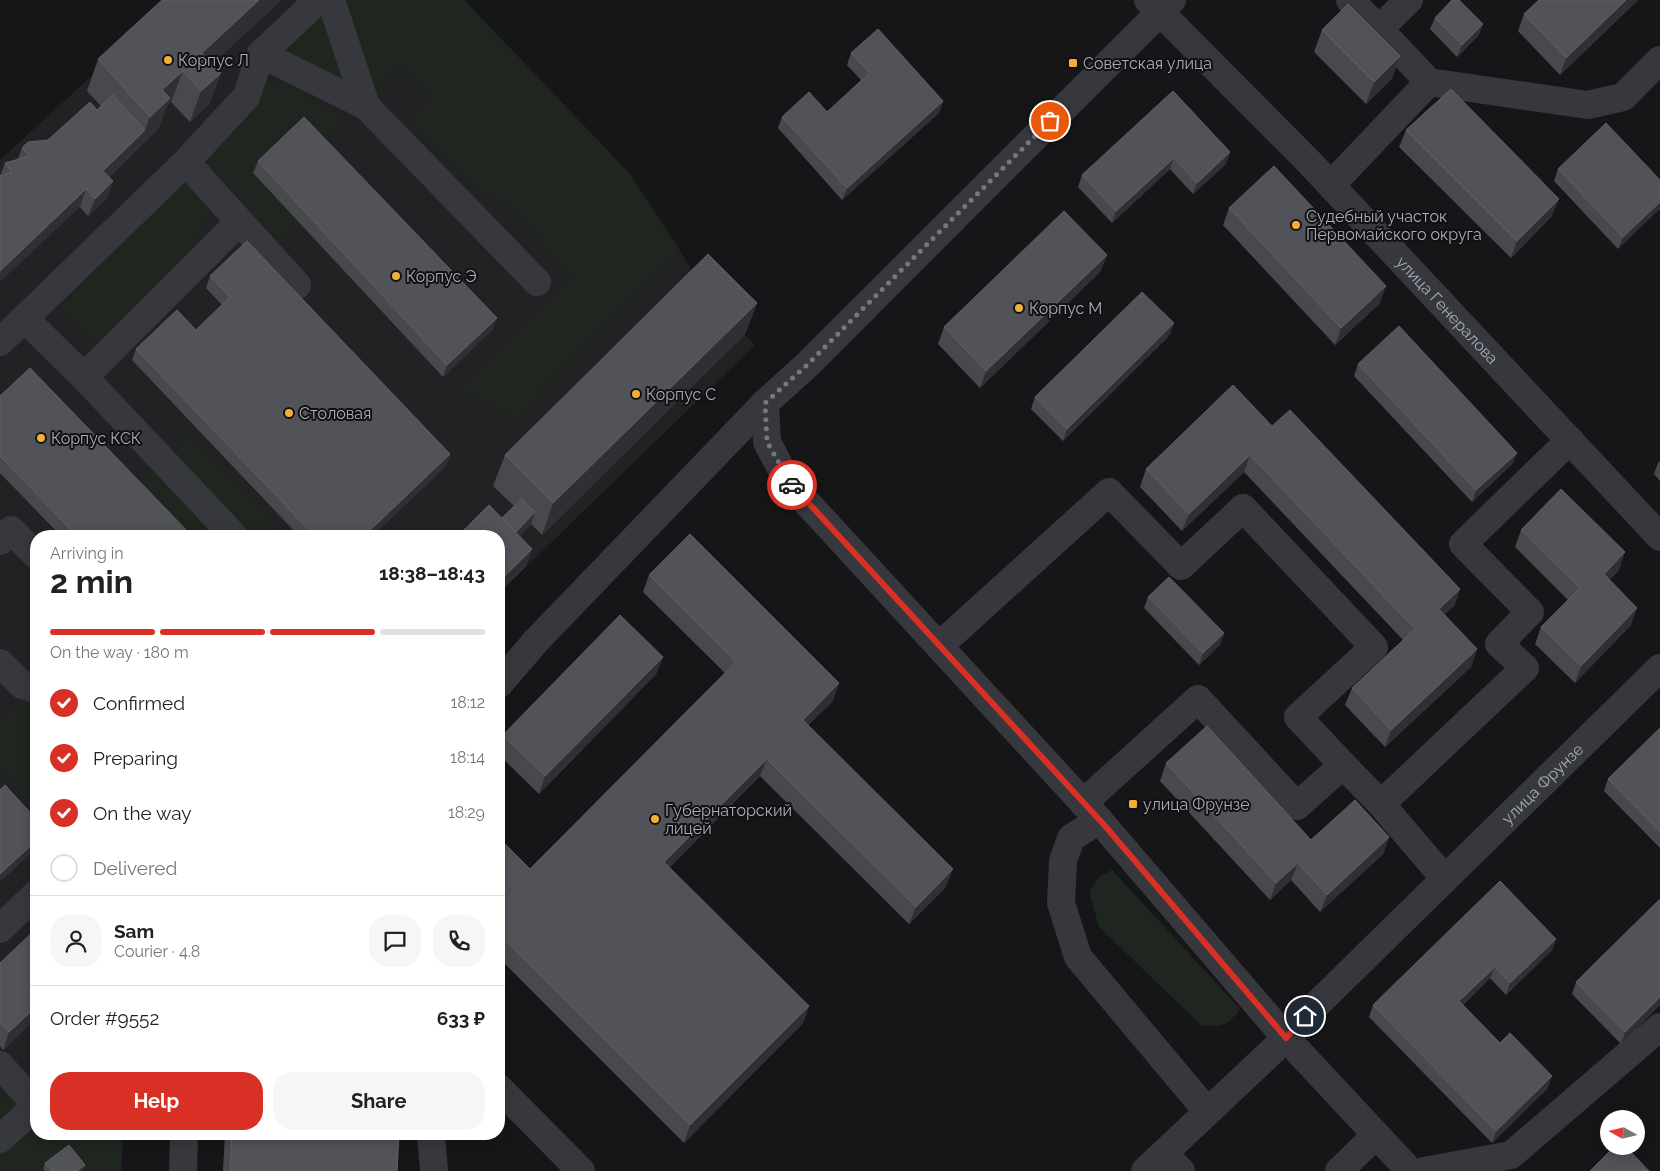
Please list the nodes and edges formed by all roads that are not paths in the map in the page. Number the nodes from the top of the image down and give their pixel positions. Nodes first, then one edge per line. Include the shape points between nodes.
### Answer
1 (318, 0) edge
2 (331, 0) edge
3 (1350, 0) edge
4 (1409, 0) edge
5 (1160, 4) edge
6 (1379, 29) junction
7 (262, 54) junction
8 (1660, 60) edge
9 (1429, 82) junction
10 (366, 106) junction
11 (186, 162) junction
12 (1331, 185) junction
13 (239, 222) junction
14 (537, 282) dead end
15 (297, 285) dead end
16 (25, 319) junction
17 (0, 342) edge
18 (84, 377) junction
19 (765, 403) junction
20 (1570, 440) junction
21 (228, 530) edge
22 (1660, 538) edge
23 (0, 541) edge
24 (30, 549) edge
25 (939, 646) junction
26 (1660, 668) edge
27 (1, 670) edge
28 (505, 677) edge
29 (30, 687) edge
30 (1343, 764) junction
31 (1381, 804) junction
32 (1091, 811) junction
33 (1445, 879) junction
34 (30, 900) edge
35 (0, 929) edge
36 (1660, 1027) edge
37 (1286, 1038) junction
38 (0, 1065) edge
39 (505, 1094) edge
40 (30, 1099) edge
41 (1207, 1111) junction
42 (30, 1112) edge
43 (1376, 1135) junction
44 (0, 1139) edge
45 (184, 1140) edge
46 (431, 1140) edge
47 (1164, 1165) edge
48 (183, 1171) edge
49 (434, 1171) edge
50 (581, 1171) edge
51 (1339, 1171) edge
52 (1410, 1171) edge
53 (1424, 1171) edge

1 - 7 street
2 - 10 street
3 - 6 street
4 - 6 street
5 - 12 street, улица Генералова
5 - 19 street via 807,365
6 - 9 street
7 - 10 street
7 - 11 street via 246,97
8 - 9 street via 1623,97 1588,105
9 - 12 street
10 - 14 street
11 - 13 street
11 - 16 street
12 - 20 street, улица Генералова
13 - 15 street
13 - 18 street
16 - 17 street
16 - 18 street
18 - 21 street
19 - 25 street via 767,442 788,482
19 - 28 street
20 - 22 street, улица Генералова
20 - 31 street via 1463,544 1530,612 1498,644 1525,668
23 - 24 street via 11,530
25 - 30 street via 1109,492 1181,566 1242,508 1374,647 1298,717
25 - 32 street
26 - 33 street, улица Фрунзе
27 - 29 street
30 - 31 street
30 - 32 street via 1296,806 1198,699
31 - 33 street
32 - 37 street
32 - 41 street via 1072,838 1063,861 1061,904 1078,957
33 - 37 street, улица Фрунзе
34 - 35 street
36 - 53 street via 1511,1155
37 - 41 street, улица Фрунзе
37 - 43 street
38 - 40 street
39 - 50 street
41 - 47 street, улица Фрунзе
42 - 44 street
43 - 51 street
43 - 52 street
45 - 48 street
46 - 49 street

